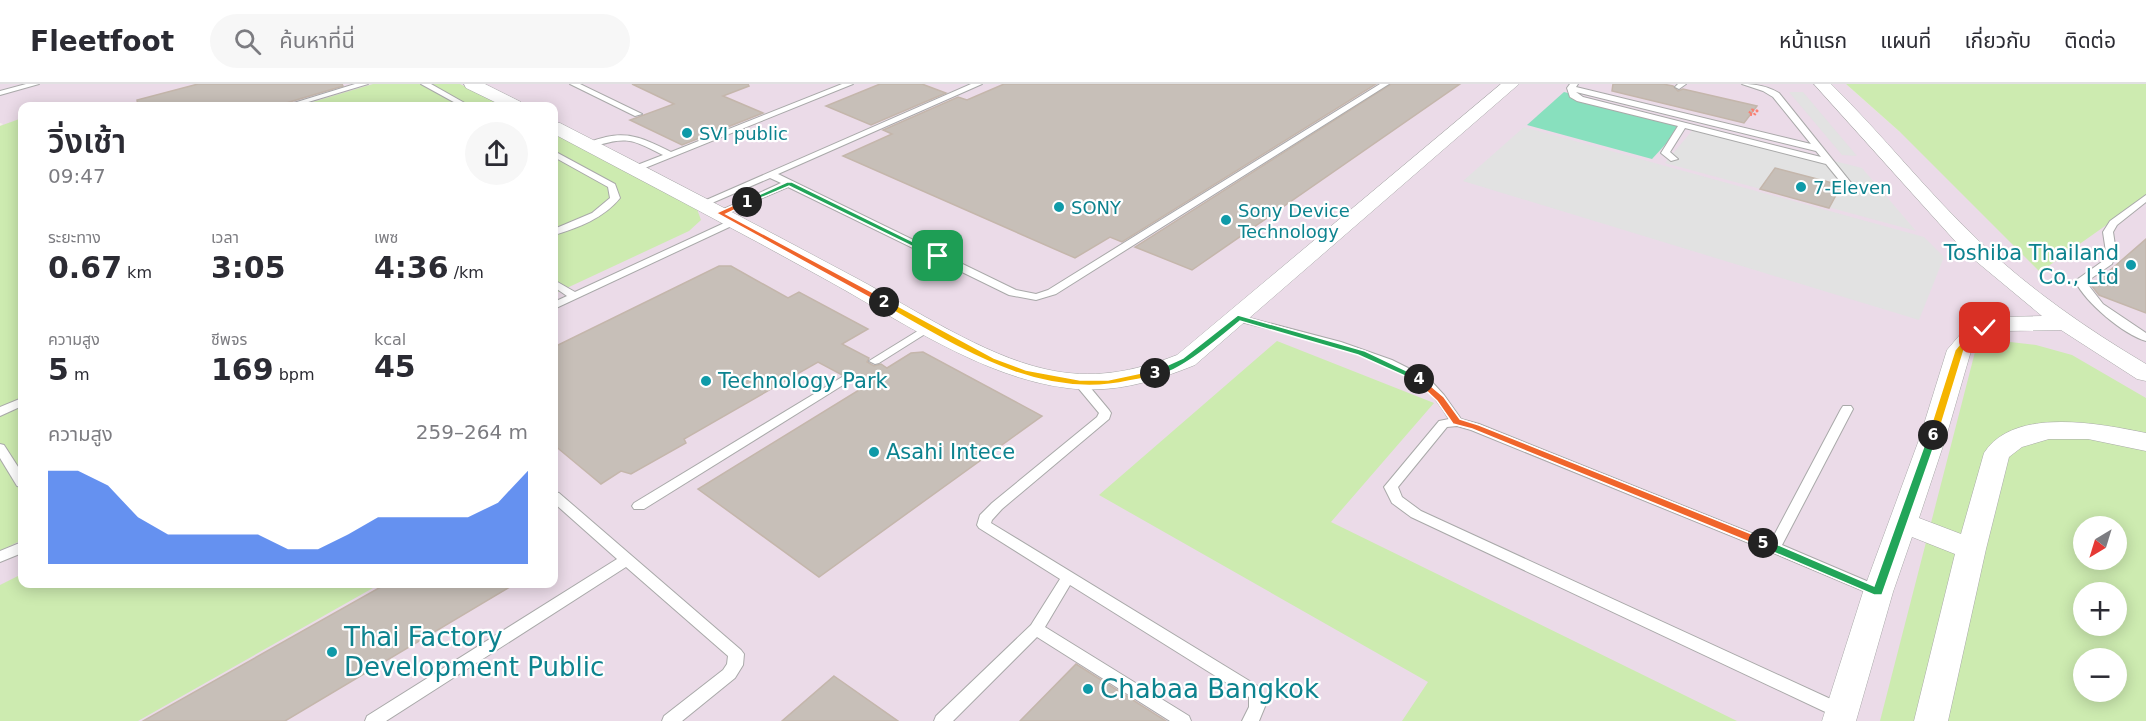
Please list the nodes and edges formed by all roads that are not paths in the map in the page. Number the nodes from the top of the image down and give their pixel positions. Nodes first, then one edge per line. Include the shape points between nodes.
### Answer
1 (35, 84) edge
2 (364, 84) edge
3 (425, 84) edge
4 (472, 84) edge
5 (574, 84) edge
6 (849, 84) edge
7 (978, 84) edge
8 (1385, 84) edge
9 (1511, 84) edge
10 (1746, 84) edge
11 (1822, 84) edge
12 (1759, 85) edge
13 (1573, 86) edge
14 (0, 93) edge
15 (302, 102) edge
16 (459, 102) edge
17 (507, 102) edge
18 (638, 114) dead end
19 (1683, 125) junction
20 (558, 129) edge
21 (588, 145) junction
22 (1820, 149) junction
23 (670, 155) junction
24 (558, 156) edge
25 (1674, 159) dead end
26 (1829, 162) junction
27 (635, 169) junction
28 (770, 174) junction
29 (789, 183) junction
30 (1847, 184) dead end
31 (2146, 198) edge
32 (719, 213) junction
33 (558, 230) edge
34 (558, 286) edge
35 (574, 296) junction
36 (558, 303) edge
37 (1238, 318) junction
38 (2063, 323) junction
39 (929, 327) junction
40 (2146, 338) edge
41 (875, 361) dead end
42 (2146, 374) edge
43 (847, 378) dead end
44 (1080, 383) junction
45 (18, 404) edge
46 (1847, 409) dead end
47 (0, 412) edge
48 (1457, 422) junction
49 (2146, 442) edge
50 (0, 448) edge
51 (18, 477) edge
52 (558, 500) edge
53 (639, 506) dead end
54 (1901, 522) junction
55 (18, 549) edge
56 (1971, 549) junction
57 (1781, 550) junction
58 (0, 557) edge
59 (626, 560) junction
60 (1068, 578) junction
61 (1878, 592) junction
62 (1036, 629) junction
63 (1840, 717) edge
64 (373, 721) edge
65 (670, 721) edge
66 (942, 721) edge
67 (1183, 721) edge
68 (1250, 721) edge
69 (1931, 721) edge

1 - 14 lane
2 - 15 lane
3 - 16 lane
4 - 17 street
5 - 18 lane
6 - 23 lane
7 - 28 lane
8 - 29 lane via 1052,292 1036,297 1013,293
9 - 37 street
10 - 12 lane
11 - 38 street via 1952,226 2015,286
12 - 22 lane via 1776,95
13 - 19 lane via 1574,95 1580,99
13 - 22 lane
19 - 25 lane via 1665,153
19 - 26 lane
20 - 21 street
21 - 23 lane via 626,135
21 - 27 street
22 - 26 lane
23 - 27 lane
24 - 33 lane via 612,186 615,198 596,214
26 - 30 lane
27 - 32 street
28 - 29 lane
28 - 32 lane
29 - 32 lane
31 - 40 lane via 2113,223 2108,232 2108,262 2080,281 2103,308
32 - 35 lane
32 - 39 street
34 - 35 lane
35 - 36 lane
37 - 44 street via 1186,360 1163,370 1108,383
37 - 48 lane via 1361,353 1413,375 1430,387
38 - 42 street
38 - 54 street via 1985,328 1972,335 1959,350 1933,437
39 - 41 lane
39 - 44 street via 1002,365
43 - 53 lane
44 - 60 lane via 1105,413 1103,419 997,506 985,518 984,525
45 - 47 lane
46 - 57 lane
48 - 57 lane
48 - 63 lane via 1443,424 1391,487 1396,500 1416,514 1733,660
49 - 56 street via 2055,430 2025,434 2008,442 1997,453
50 - 51 lane
52 - 59 lane
54 - 56 street
54 - 61 street
55 - 58 lane
56 - 69 street
57 - 61 lane
59 - 64 lane
59 - 65 lane via 736,654 729,674
60 - 62 lane
60 - 68 lane via 1254,693 1258,710
61 - 63 street
62 - 66 lane
62 - 67 lane

